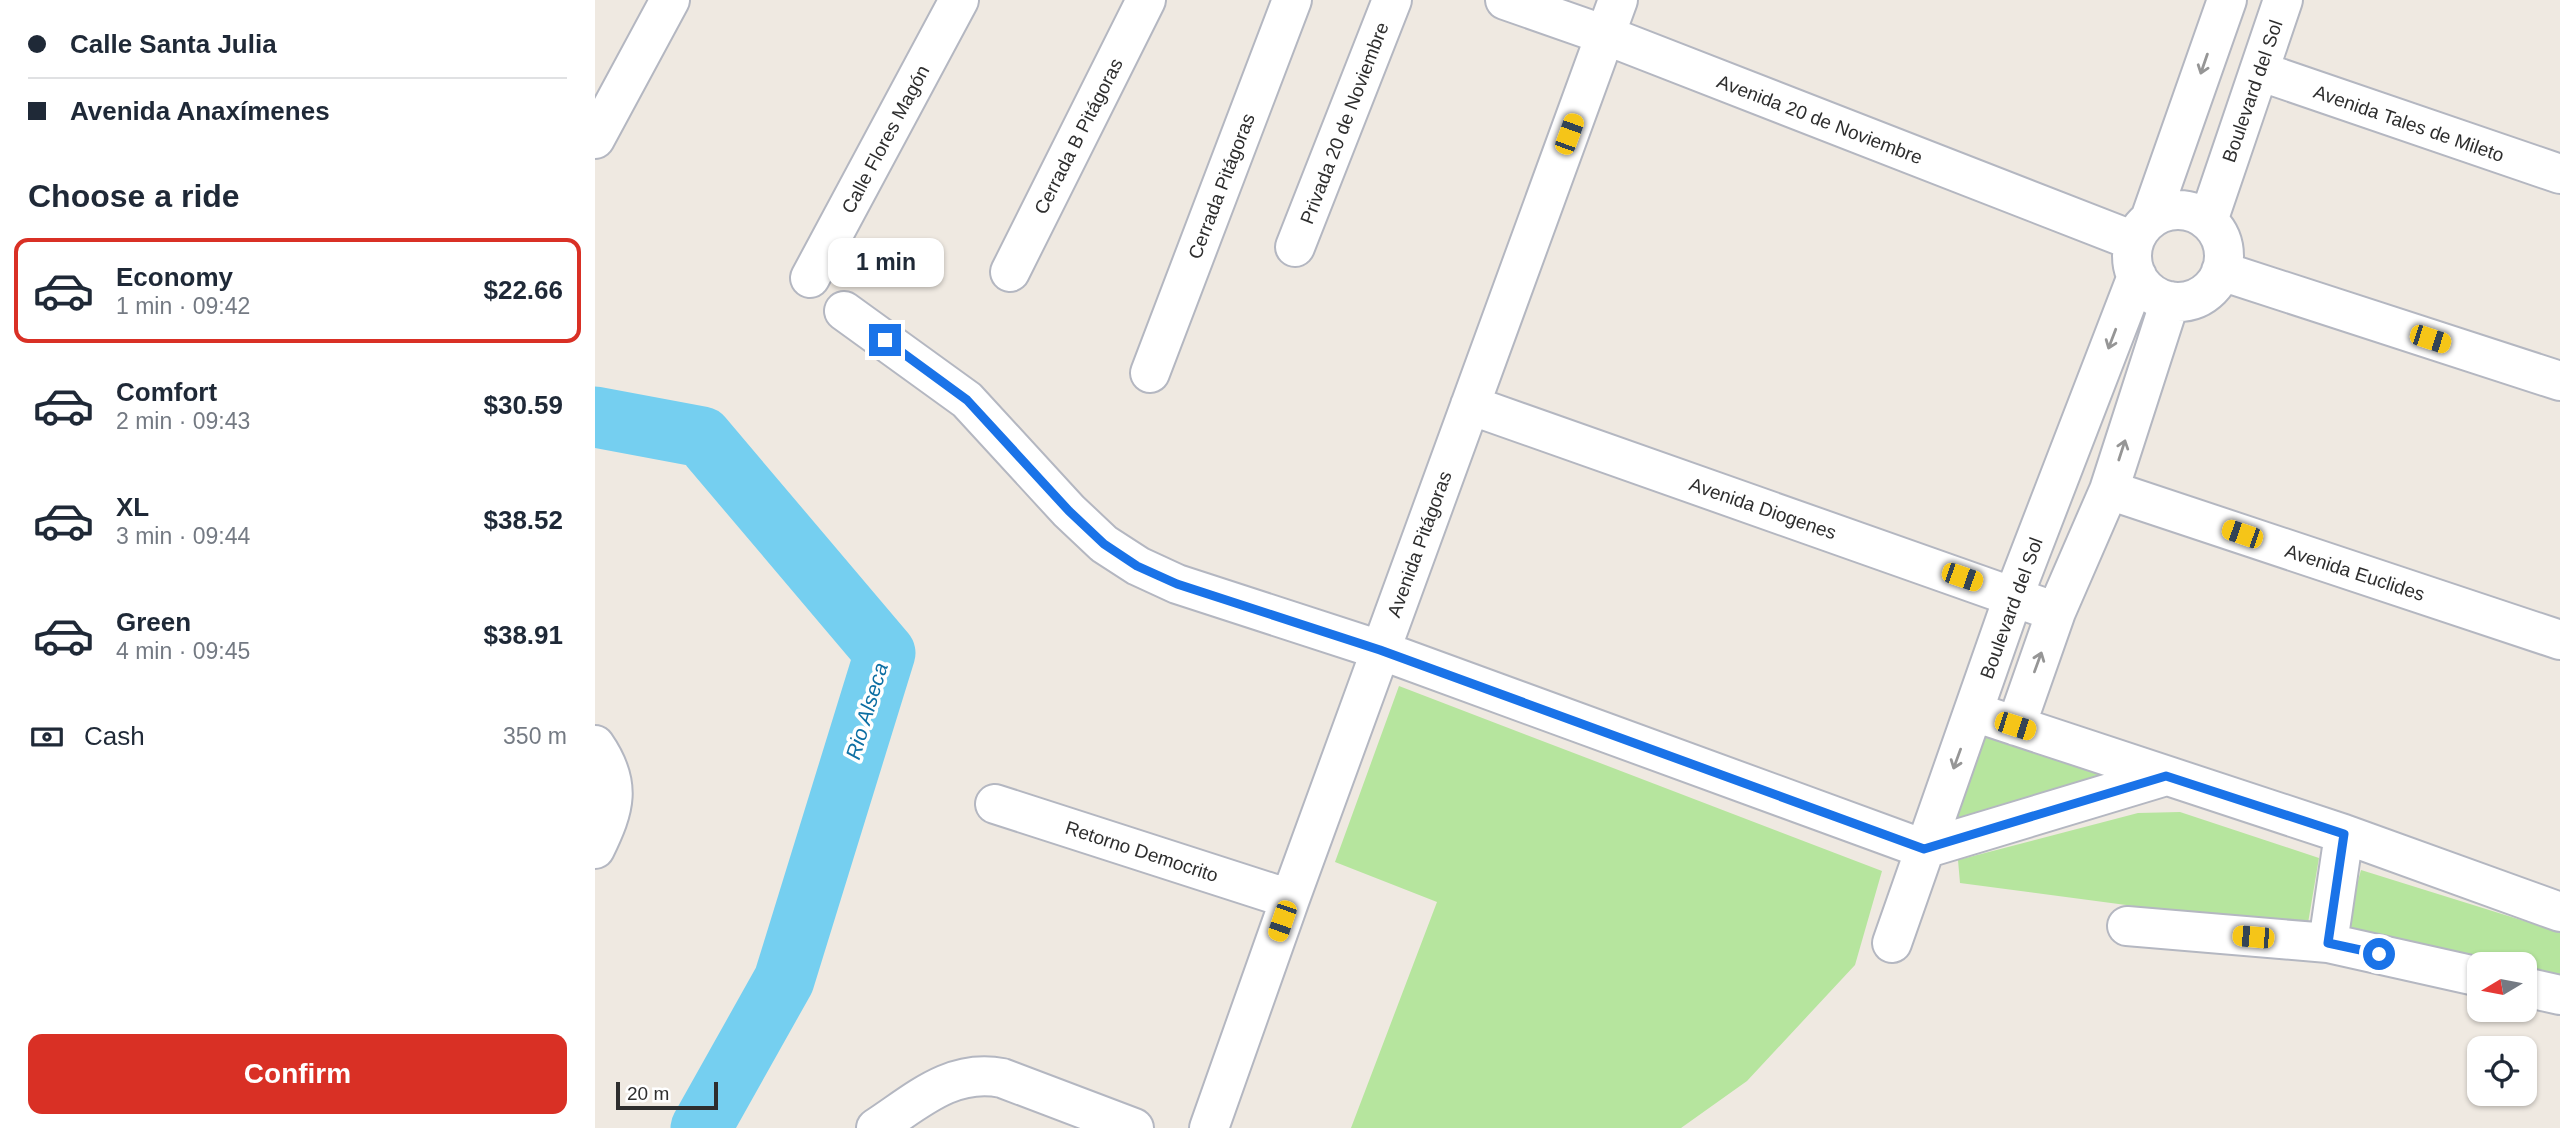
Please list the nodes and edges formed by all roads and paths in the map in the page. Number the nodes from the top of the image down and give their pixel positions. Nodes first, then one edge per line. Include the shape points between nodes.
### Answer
1 (670, 0) edge
2 (959, 0) edge
3 (1146, 0) edge
4 (1292, 0) edge
5 (1392, 0) edge
6 (1505, 0) edge
7 (1618, 0) edge
8 (2227, 0) edge
9 (2283, 0) edge
10 (1605, 35) junction
11 (2259, 71) junction
12 (595, 139) edge
13 (2560, 174) edge
14 (2208, 221) junction
15 (2140, 245) junction
16 (1295, 247) dead end
17 (2221, 271) junction
18 (1010, 272) dead end
19 (810, 278) dead end
20 (2170, 301) junction
21 (844, 311) dead end
22 (1150, 373) dead end
23 (2560, 381) edge
24 (1470, 405) junction
25 (2109, 490) junction
26 (2014, 595) junction
27 (2056, 612) junction
28 (2560, 640) edge
29 (1380, 650) junction
30 (1973, 712) junction
31 (2015, 726) junction
32 (595, 745) edge
33 (2166, 776) junction
34 (995, 804) dead end
35 (2344, 834) junction
36 (595, 849) edge
37 (1924, 849) junction
38 (1290, 898) junction
39 (2560, 912) edge
40 (2127, 926) dead end
41 (1892, 943) dead end
42 (2328, 943) junction
43 (2467, 974) edge
44 (2537, 990) edge
45 (2560, 995) edge
46 (876, 1128) edge
47 (1134, 1128) edge
48 (1209, 1128) edge

1 - 12 street
2 - 19 street, Calle Flores Magón
3 - 18 street, Cerrada B Pitágoras
4 - 22 street, Cerrada Pitágoras
5 - 16 street, Privada 20 de Noviembre
6 - 10 street, Avenida 20 de Noviembre
7 - 10 street, Avenida Pitágoras
8 -> 15 street, Boulevard del Sol
9 - 11 street, Boulevard del Sol
10 - 15 street, Avenida 20 de Noviembre
10 - 24 street, Avenida Pitágoras
11 - 13 street, Avenida Tales de Mileto
11 - 14 street, Boulevard del Sol
14 - 15 street via 2194,212 2163,212
14 - 17 street via 2219,235 2224,253
15 - 20 street via 2151,292
15 -> 26 street, Boulevard del Sol
17 - 20 street via 2196,298
17 - 23 street
25 -> 20 street
21 - 29 street via 967,400 1069,511 1104,544 1137,566 1177,584
24 - 26 street, Avenida Diogenes
24 - 29 street, Avenida Pitágoras
25 - 27 street
25 - 28 street, Avenida Euclides
26 - 27 street, Avenida Diogenes
26 - 30 street, Boulevard del Sol
31 -> 27 street
29 - 37 street
29 - 38 street, Avenida Pitágoras
30 - 31 street
30 -> 37 street, Boulevard del Sol
31 - 33 street
32 - 36 street via 608,764 615,796
33 - 35 street
33 - 37 street
34 - 38 street, Retorno Democrito
35 - 39 street
35 - 42 street
37 - 41 street, Boulevard del Sol
38 - 48 street, Avenida Pitágoras
40 - 42 street
42 - 43 street
44 - 45 street
46 - 47 street via 946,1083 983,1074

